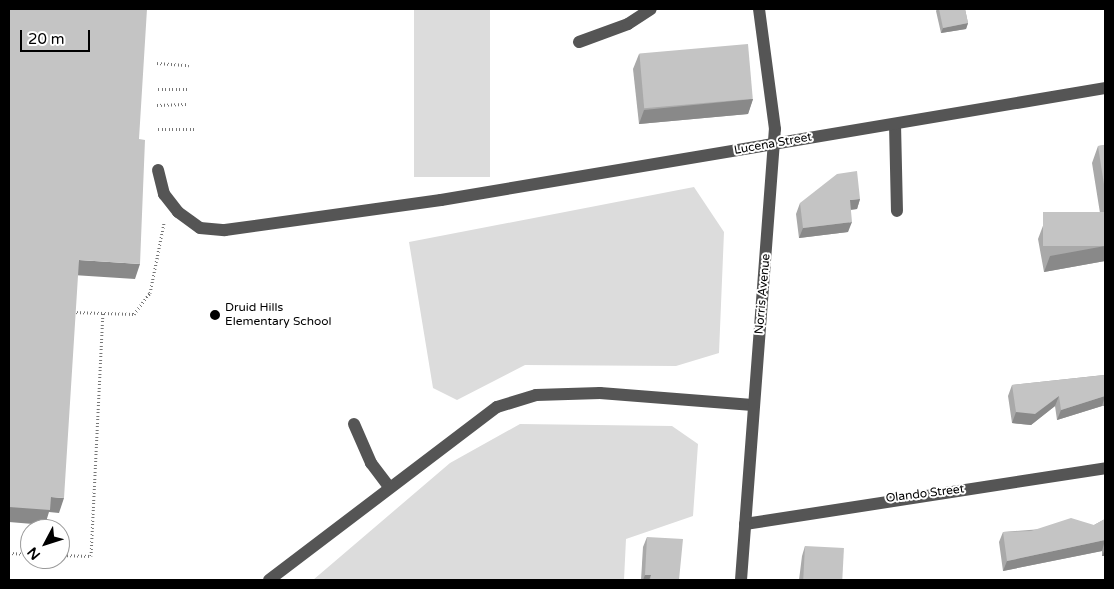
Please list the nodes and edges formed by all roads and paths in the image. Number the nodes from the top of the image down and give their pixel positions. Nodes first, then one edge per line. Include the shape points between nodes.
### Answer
1 (651, 9) edge
2 (759, 9) edge
3 (579, 42) dead end
4 (157, 63) dead end
5 (189, 65) dead end
6 (1105, 88) edge
7 (158, 89) dead end
8 (187, 89) dead end
9 (186, 104) dead end
10 (157, 105) dead end
11 (895, 124) junction
12 (158, 129) dead end
13 (194, 129) dead end
14 (774, 144) junction
15 (158, 170) dead end
16 (897, 211) dead end
17 (164, 223) dead end
18 (72, 312) edge
19 (103, 313) junction
20 (753, 405) junction
21 (354, 424) dead end
22 (1105, 468) edge
23 (389, 487) junction
24 (744, 524) junction
25 (70, 555) edge
26 (269, 580) edge
27 (741, 580) edge

1 - 3 street via 628,24
2 - 14 street, Norris Avenue
4 - 5 path
6 - 11 street, Lucena Street
7 - 8 path
9 - 10 path
11 - 14 street, Lucena Street
11 - 16 street
12 - 13 path
14 - 15 street, Lucena Street via 442,200 225,230 200,228 164,194
14 - 20 street, Norris Avenue
17 - 19 path via 150,293 134,314
18 - 19 path
19 - 25 path via 91,556
20 - 23 street via 600,393 536,395 497,407
20 - 24 street, Norris Avenue
21 - 23 street via 371,463
22 - 24 street, Olando Street
23 - 26 street
24 - 27 street, Norris Avenue

